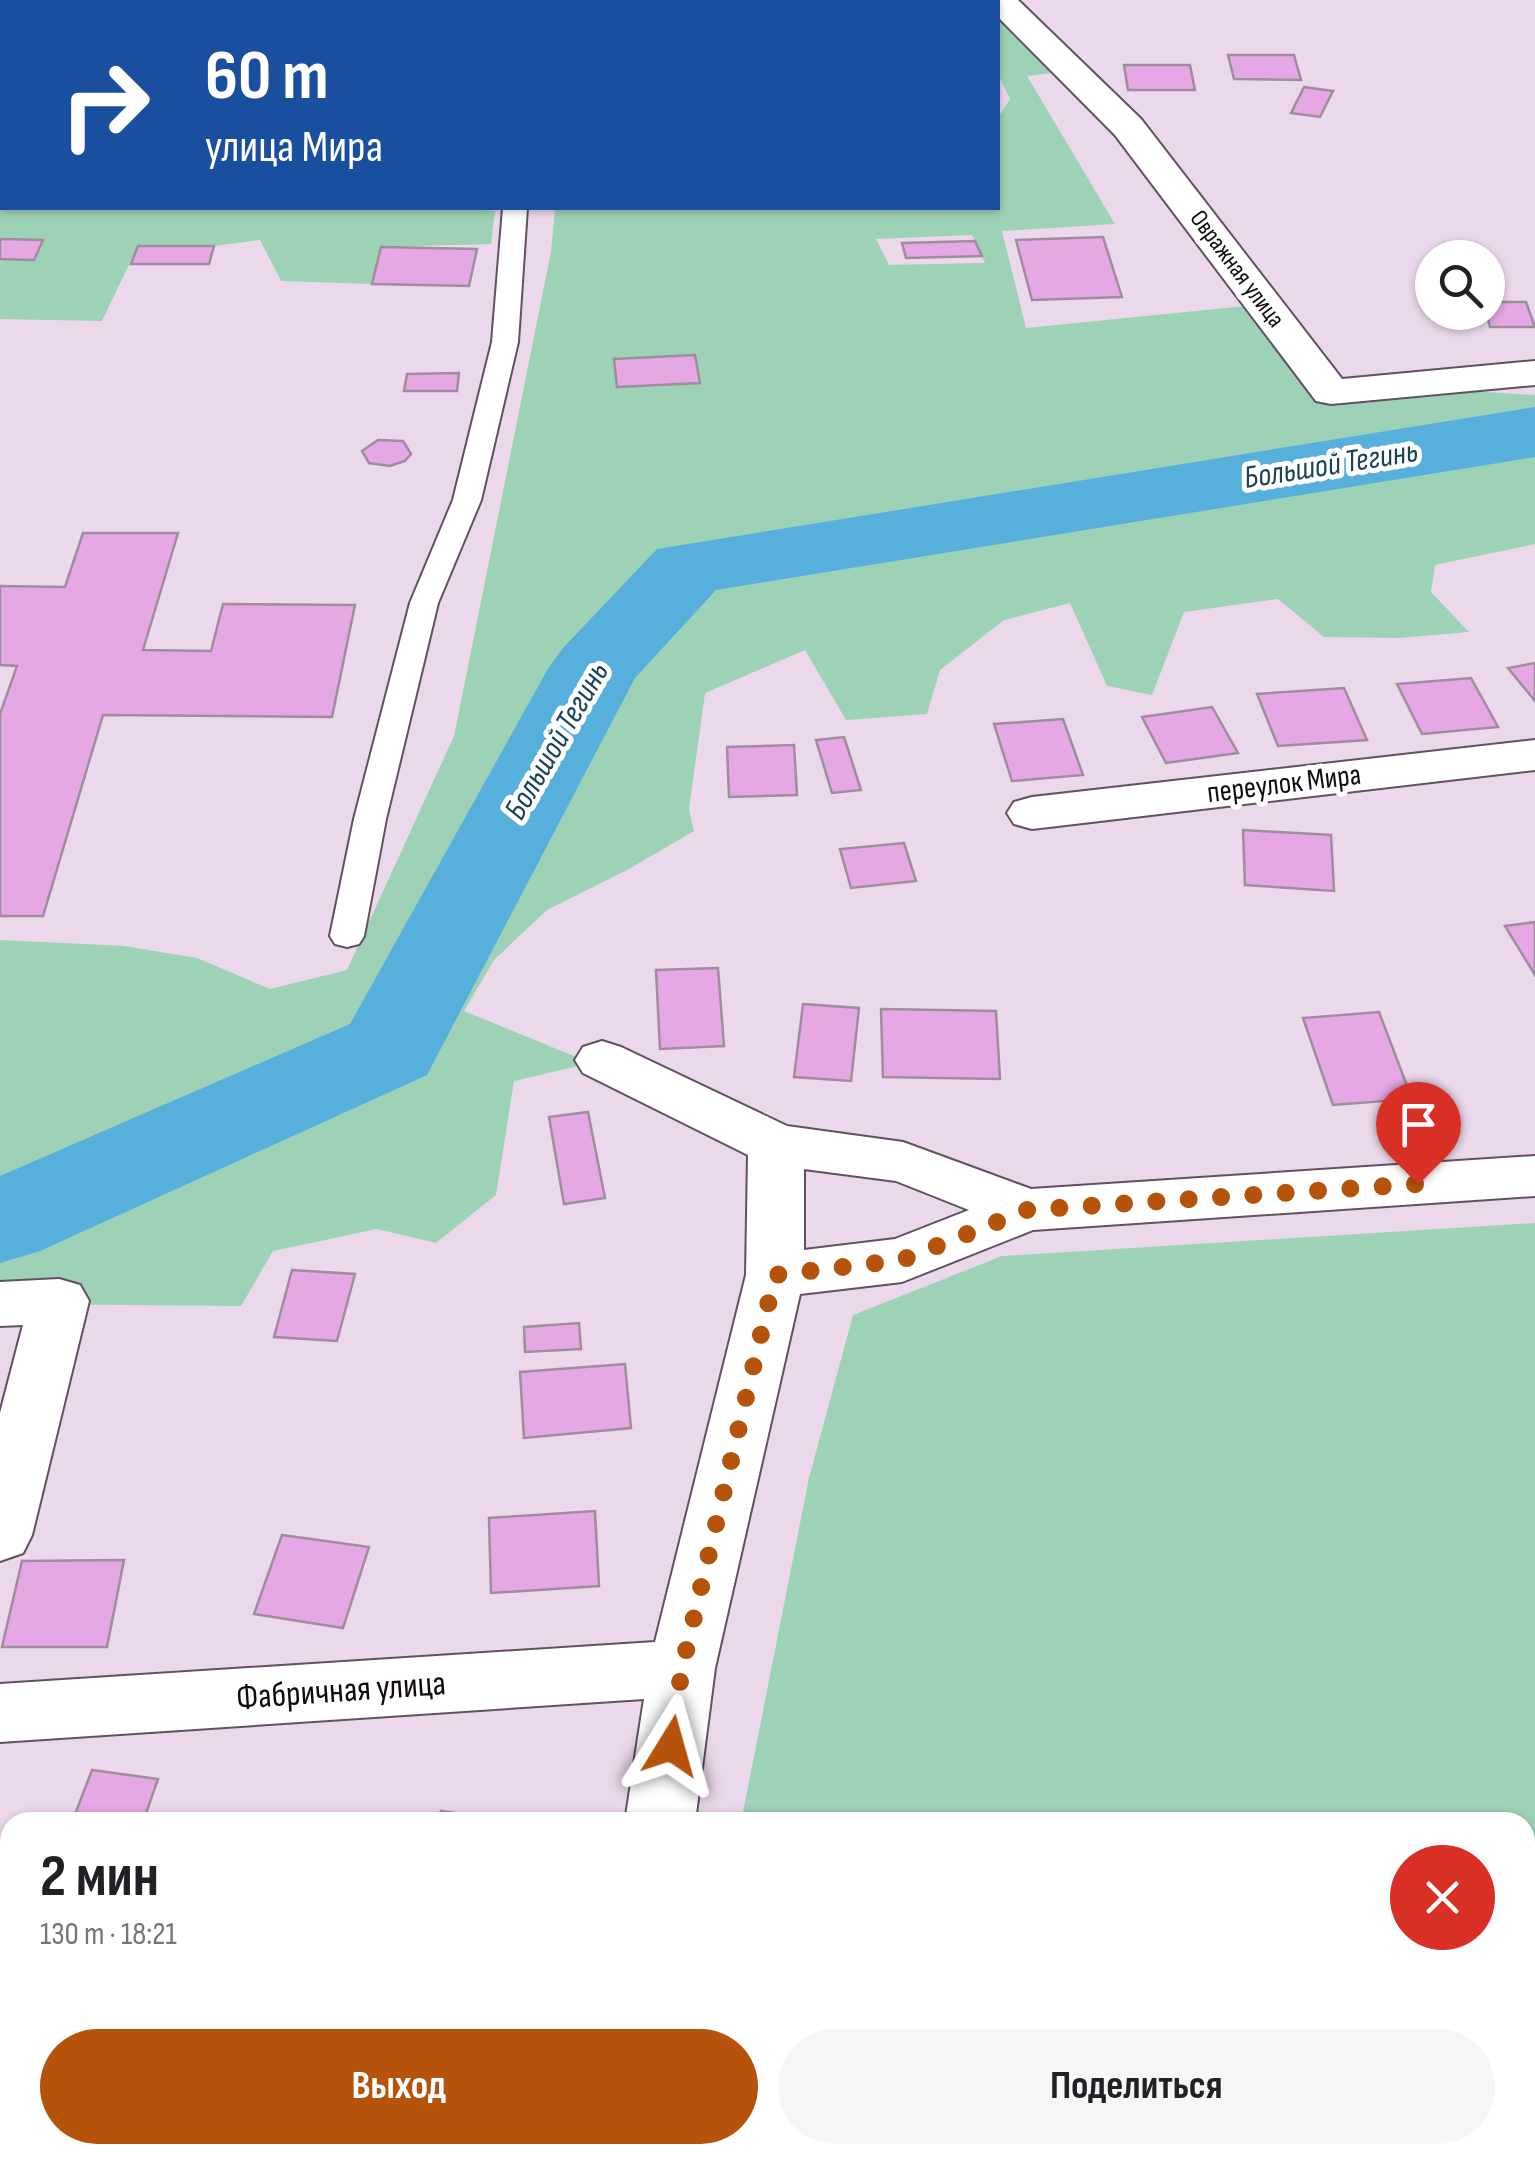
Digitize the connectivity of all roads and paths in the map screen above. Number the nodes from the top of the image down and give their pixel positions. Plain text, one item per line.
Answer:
1 (1000, 0) edge
2 (515, 210) edge
3 (1535, 372) edge
4 (1535, 755) edge
5 (1032, 813) dead end
6 (348, 936) dead end
7 (602, 1060) dead end
8 (776, 1145) junction
9 (1535, 1176) edge
10 (1027, 1210) junction
11 (775, 1275) junction
12 (0, 1304) edge
13 (0, 1535) edge
14 (682, 1668) junction
15 (0, 1713) edge
16 (661, 1812) edge

1 - 3 street, Овражная улица
2 - 6 lane
4 - 5 street, переулок Мира
7 - 8 street
8 - 10 street
8 - 11 street
9 - 10 street
10 - 11 street
11 - 14 street
12 - 13 street
14 - 15 street, Фабричная улица
14 - 16 street

